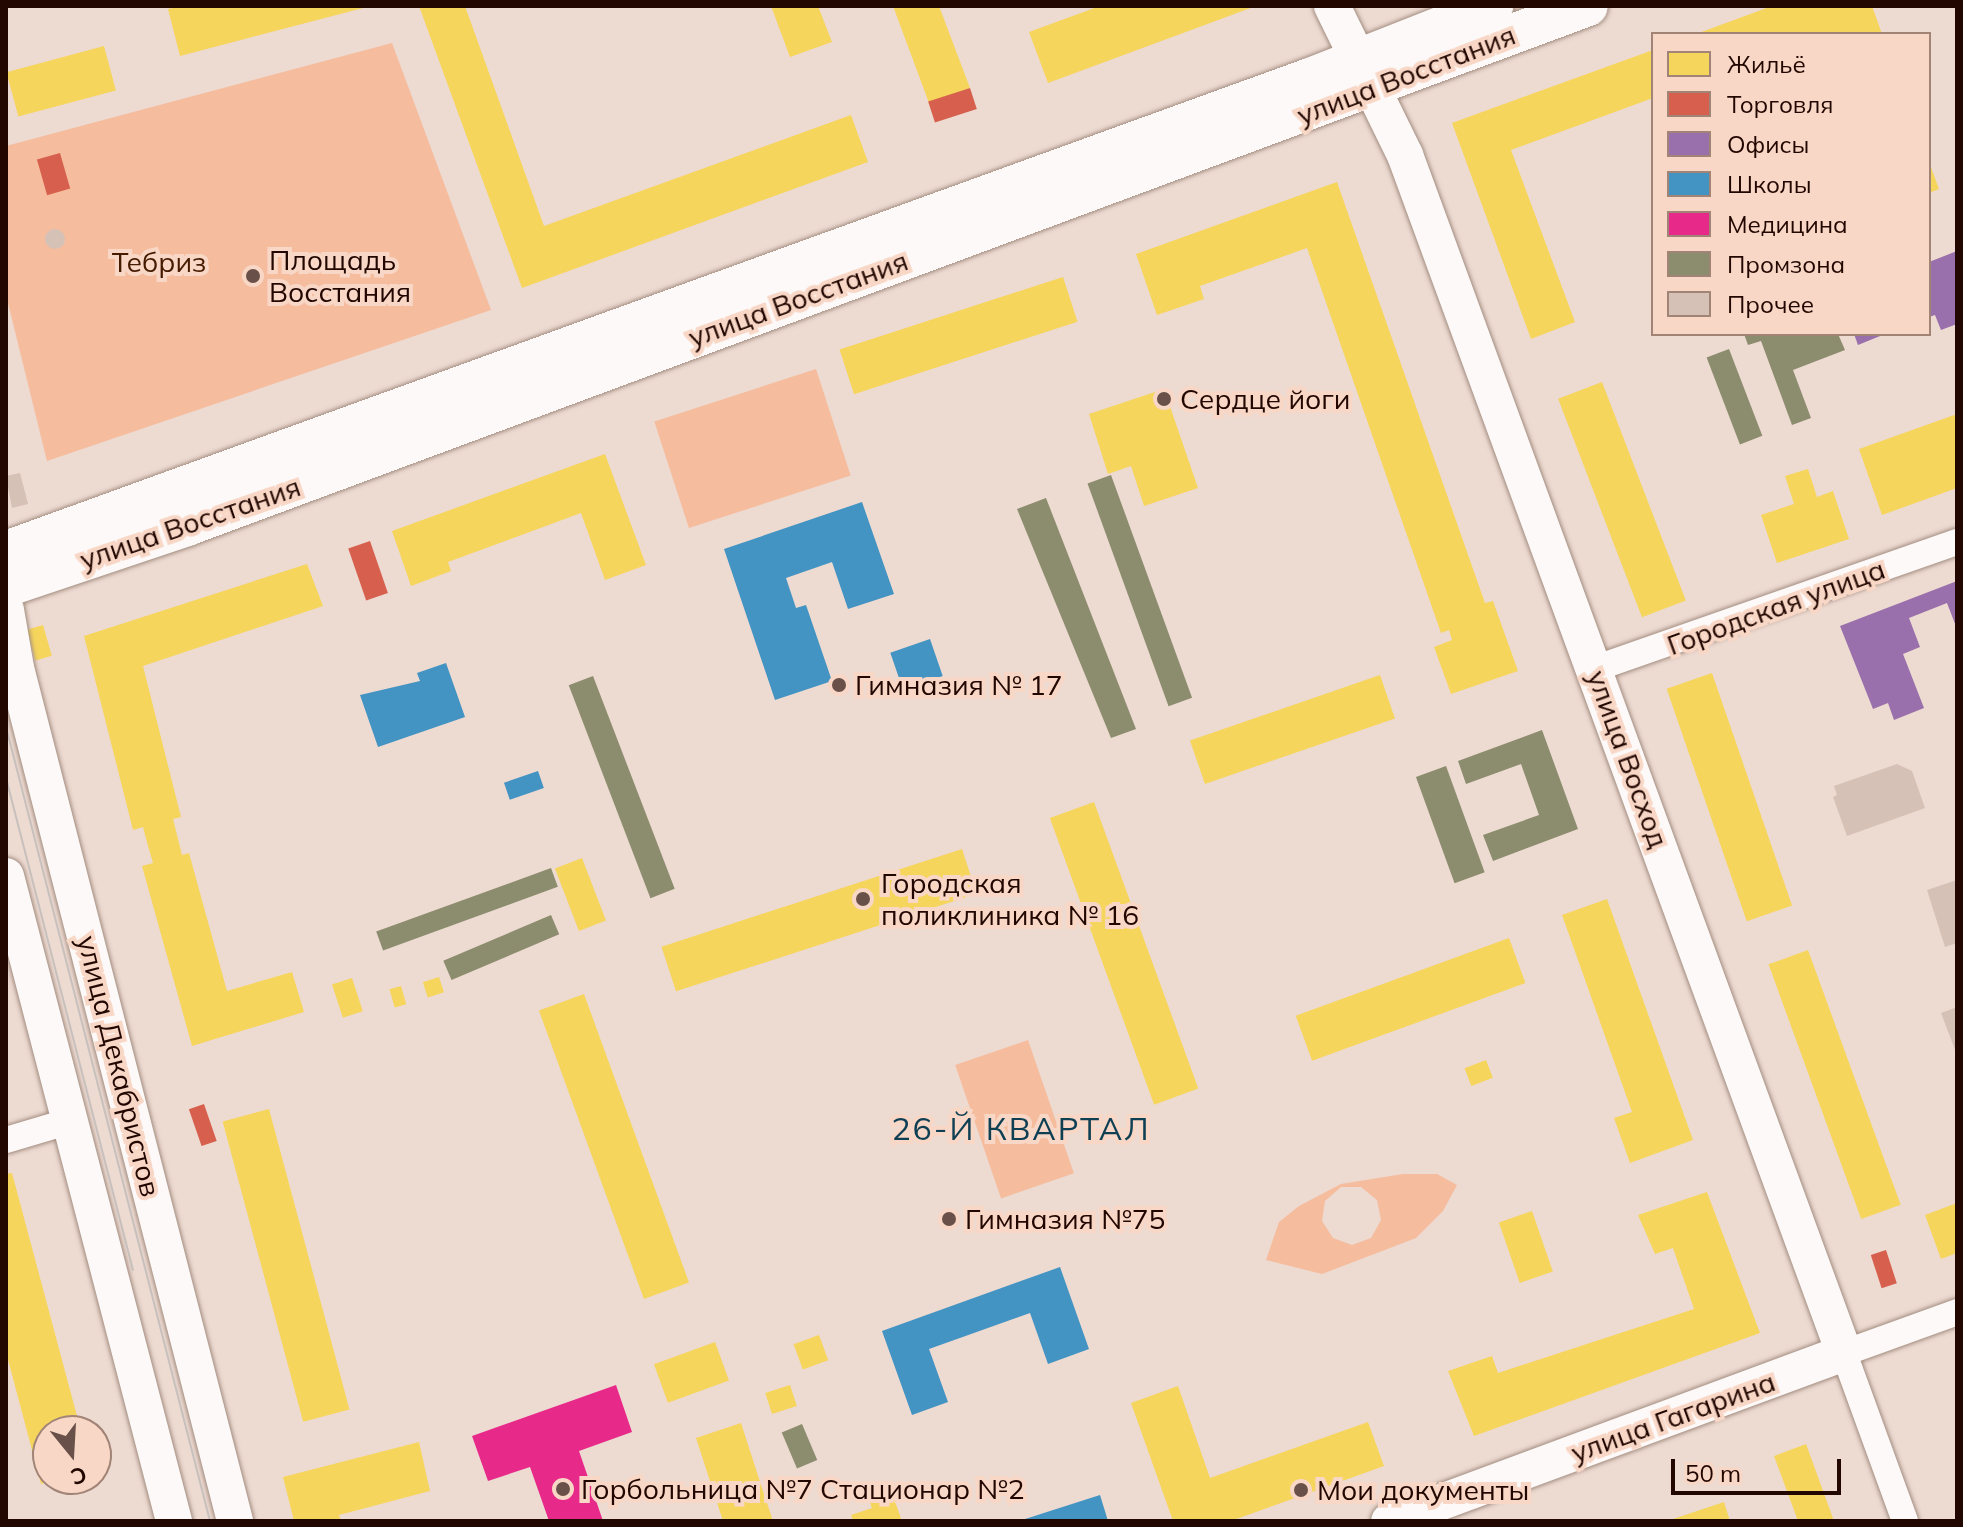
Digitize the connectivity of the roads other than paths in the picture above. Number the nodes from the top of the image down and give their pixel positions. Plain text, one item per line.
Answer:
1 (1332, 6) edge
2 (1493, 6) edge
3 (1588, 6) edge
4 (1363, 74) junction
5 (1957, 542) edge
6 (6, 551) edge
7 (6, 587) edge
8 (6, 610) edge
9 (1594, 669) junction
10 (6, 876) edge
11 (70, 1121) junction
12 (6, 1140) edge
13 (1957, 1312) edge
14 (1844, 1353) junction
15 (1409, 1518) edge
16 (174, 1521) edge
17 (235, 1521) edge
18 (1905, 1521) edge

1 - 4 street, улица Восход
2 - 4 main road, улица Восстания
3 - 4 main road, улица Восстания
4 - 6 main road, улица Восстания
4 - 7 main road, улица Восстания
4 - 9 street, улица Восход
5 - 9 street, Городская улица
8 - 17 street, улица Декабристов
9 - 14 street, улица Восход
10 - 11 street
11 - 12 street
11 - 16 street
13 - 14 street, улица Гагарина
14 - 15 street, улица Гагарина
14 - 18 street, улица Восход

